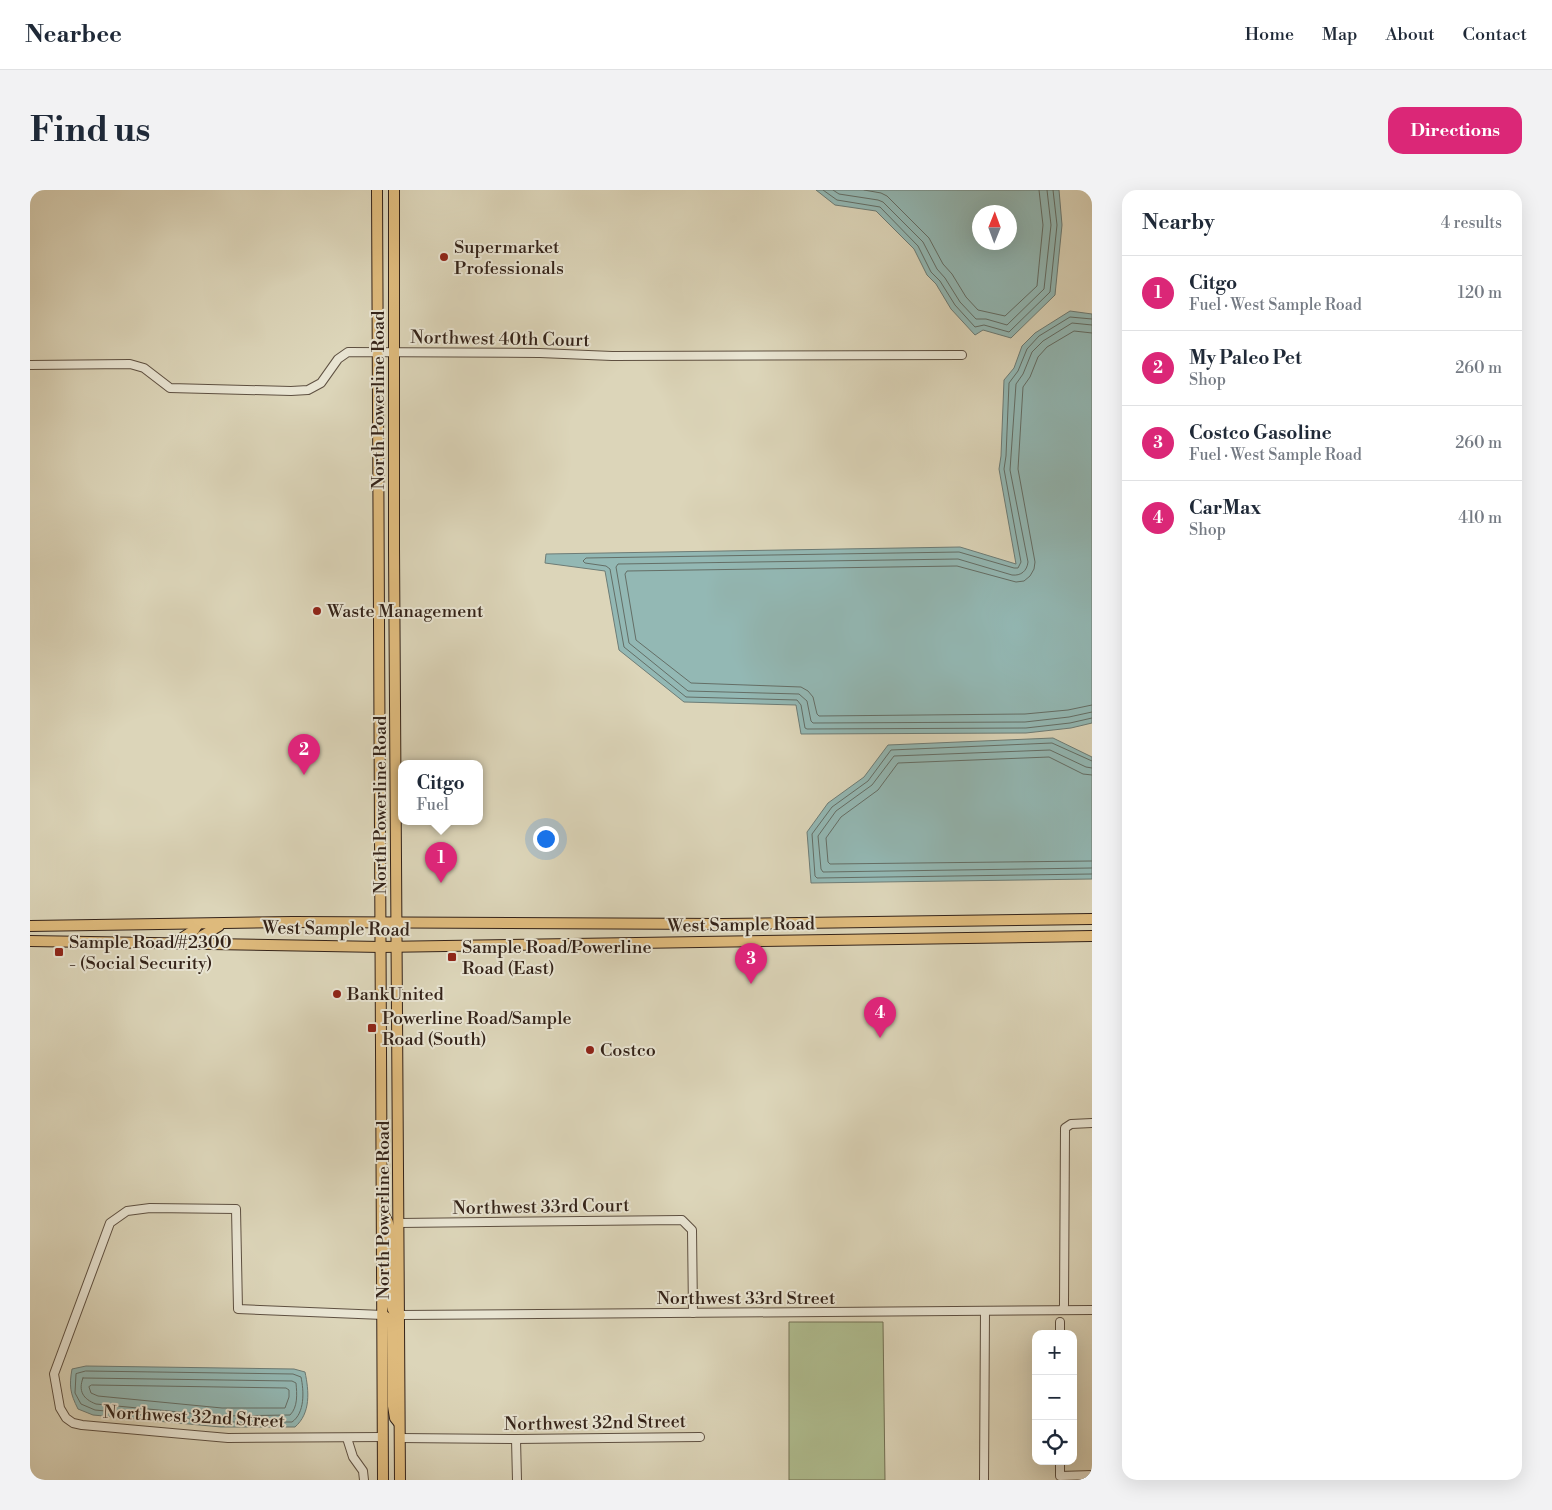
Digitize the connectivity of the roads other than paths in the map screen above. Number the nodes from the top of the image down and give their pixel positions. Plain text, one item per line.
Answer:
1 (377, 190) edge
2 (394, 190) edge
3 (378, 352) junction
4 (394, 352) junction
5 (962, 355) dead end
6 (30, 365) edge
7 (394, 538) junction
8 (379, 559) junction
9 (395, 579) junction
10 (379, 730) junction
11 (396, 750) junction
12 (1092, 919) edge
13 (381, 923) junction
14 (397, 923) junction
15 (198, 924) junction
16 (222, 924) junction
17 (30, 926) edge
18 (1092, 936) edge
19 (30, 941) edge
20 (174, 943) junction
21 (196, 944) junction
22 (381, 947) junction
23 (398, 947) junction
24 (382, 1114) junction
25 (1092, 1123) edge
26 (398, 1136) junction
27 (382, 1213) junction
28 (399, 1223) junction
29 (1063, 1310) junction
30 (1092, 1310) edge
31 (985, 1311) junction
32 (693, 1313) junction
33 (384, 1315) junction
34 (400, 1315) junction
35 (1060, 1322) dead end
36 (1060, 1330) edge
37 (400, 1425) junction
38 (383, 1437) junction
39 (700, 1437) dead end
40 (347, 1438) junction
41 (400, 1438) junction
42 (516, 1439) junction
43 (1060, 1465) edge
44 (1092, 1475) edge
45 (364, 1480) edge
46 (383, 1480) edge
47 (400, 1480) edge
48 (517, 1480) edge
49 (984, 1480) edge

1 - 3 main road, North Powerline Road
2 - 4 main road, North Powerline Road
3 - 4 street, Northwest 40th Court
3 - 6 street, Northwest 40th Court
3 - 8 main road, North Powerline Road
4 - 5 street, Northwest 40th Court
4 - 7 main road, North Powerline Road
7 - 8 main road
7 - 9 main road, North Powerline Road
8 - 9 main road
8 - 10 main road, North Powerline Road
9 - 11 main road, North Powerline Road
10 - 11 main road
10 - 13 main road, North Powerline Road
11 - 14 main road, North Powerline Road
12 - 14 main road, West Sample Road
13 - 14 main road, West Sample Road
13 - 16 main road, West Sample Road
13 - 22 main road, North Powerline Road
14 - 23 main road, North Powerline Road
15 - 16 main road, West Sample Road
15 - 17 main road, West Sample Road
15 - 20 main road
16 - 21 main road
18 - 23 main road, West Sample Road
19 - 20 main road, West Sample Road
20 - 21 main road, West Sample Road
21 - 22 main road, West Sample Road
22 - 23 main road, West Sample Road
22 - 24 main road, North Powerline Road
23 - 26 main road, North Powerline Road
24 - 26 main road
24 - 27 main road, North Powerline Road
25 - 29 street
26 - 28 main road, North Powerline Road
27 - 33 main road, North Powerline Road
27 - 34 main road
28 - 32 street, Northwest 33rd Court
28 - 34 main road, North Powerline Road
29 - 30 street, Northwest 33rd Street
29 - 31 street, Northwest 33rd Street
31 - 32 street, Northwest 33rd Street
31 - 49 street
32 - 34 street, Northwest 33rd Street
33 - 37 main road
33 - 38 main road, North Powerline Road
33 - 40 street, Northwest 32nd Street
34 - 37 main road, North Powerline Road
35 - 36 street
37 - 41 main road, North Powerline Road
38 - 40 street, Northwest 32nd Street
38 - 46 main road, North Powerline Road
39 - 42 street, Northwest 32nd Street
40 - 45 street
41 - 42 street, Northwest 32nd Street
41 - 47 main road, North Powerline Road
42 - 48 street
43 - 44 street

